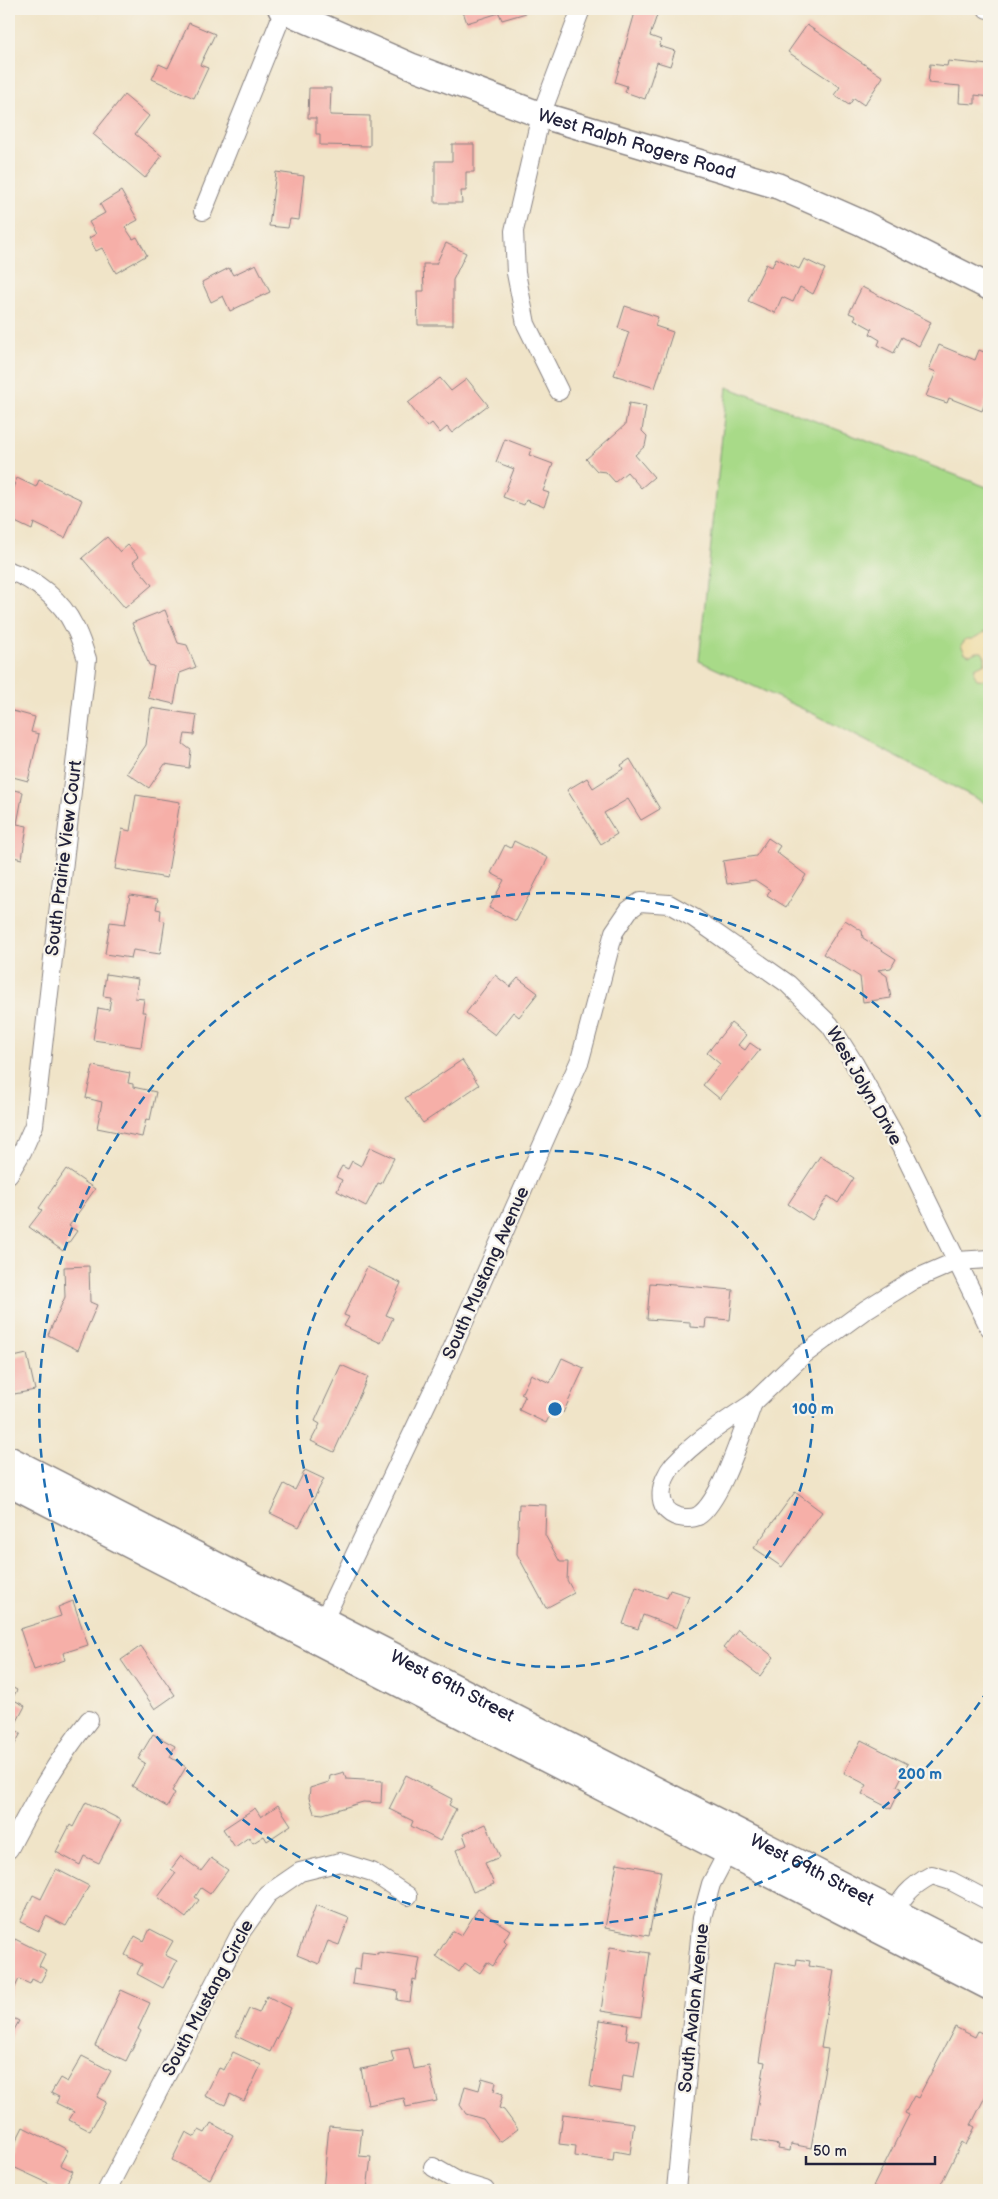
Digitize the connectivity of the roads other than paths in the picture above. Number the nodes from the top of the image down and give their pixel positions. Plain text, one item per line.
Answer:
1 (282, 9) edge
2 (581, 9) edge
3 (541, 115) junction
4 (203, 211) dead end
5 (989, 288) edge
6 (559, 390) dead end
7 (9, 572) edge
8 (640, 902) joint
9 (9, 1174) edge
10 (989, 1259) edge
11 (957, 1261) junction
12 (989, 1327) edge
13 (753, 1403) junction
14 (9, 1460) edge
15 (9, 1483) edge
16 (319, 1630) junction
17 (89, 1720) dead end
18 (733, 1842) junction
19 (9, 1849) edge
20 (408, 1896) dead end
21 (989, 1901) edge
22 (889, 1923) junction
23 (989, 1960) edge
24 (989, 1987) edge
25 (433, 2167) dead end
26 (107, 2190) edge
27 (485, 2190) edge
28 (676, 2190) edge

1 - 3 main road, West Ralph Rogers Road
1 - 4 street
2 - 3 street
3 - 5 main road, West Ralph Rogers Road
3 - 6 street
7 - 9 street, South Prairie View Court
8 - 11 street, West Jolyn Drive
8 - 16 street, South Mustang Avenue
10 - 11 street
11 - 12 street, West Jolyn Drive
11 - 13 street
13 - 13 street
14 - 16 main road, West 69th Street
15 - 16 main road, West 69th Street
16 - 18 main road, West 69th Street
17 - 19 street
18 - 22 main road, West 69th Street
18 - 28 street, South Avalon Avenue
20 - 26 street, South Mustang Circle
21 - 22 street, West 69th Street
22 - 23 main road, West 69th Street
22 - 24 main road, West 69th Street
25 - 27 street

